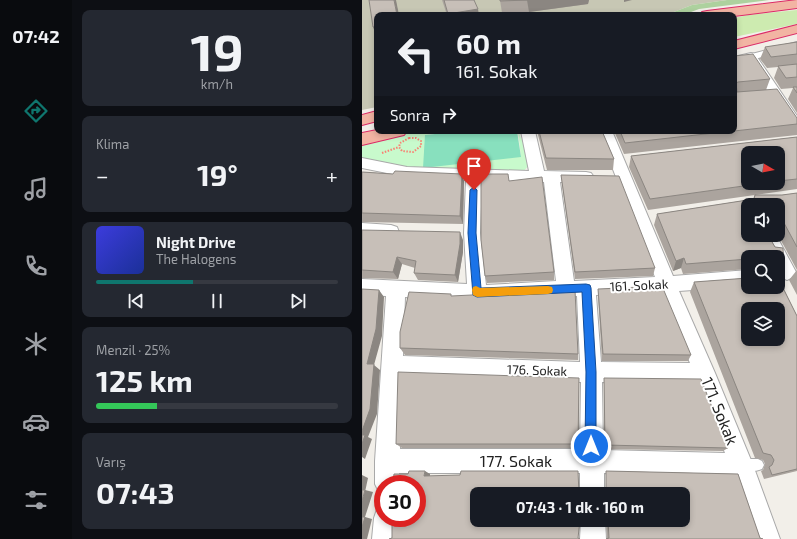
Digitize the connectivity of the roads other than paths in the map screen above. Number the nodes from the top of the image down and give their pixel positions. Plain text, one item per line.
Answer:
1 (797, 4) edge
2 (773, 7) junction
3 (732, 12) edge
4 (737, 14) edge
5 (794, 30) edge
6 (737, 39) edge
7 (737, 44) edge
8 (797, 45) edge
9 (751, 57) junction
10 (737, 60) edge
11 (776, 72) dead end
12 (762, 74) junction
13 (790, 93) dead end
14 (776, 94) junction
15 (762, 96) edge
16 (374, 117) edge
17 (362, 120) edge
18 (797, 126) edge
19 (384, 134) edge
20 (529, 134) edge
21 (607, 134) edge
22 (362, 139) edge
23 (362, 163) edge
24 (474, 176) junction
25 (545, 176) junction
26 (612, 177) junction
27 (362, 230) edge
28 (409, 233) edge
29 (741, 279) edge
30 (669, 284) junction
31 (362, 287) edge
32 (396, 289) junction
33 (576, 289) junction
34 (477, 292) junction
35 (393, 366) junction
36 (591, 372) junction
37 (705, 374) junction
38 (387, 461) junction
39 (590, 461) junction
40 (749, 465) junction
41 (387, 475) edge
42 (592, 487) edge
43 (386, 527) edge
44 (593, 527) edge
45 (385, 539) edge
46 (594, 539) edge
47 (767, 539) edge

1 - 2 highway
2 - 3 highway
2 - 4 highway
5 - 6 highway
5 - 7 highway
8 - 9 street
9 - 10 street
9 - 12 street
11 - 12 street
12 - 14 street
13 - 14 street
14 - 15 street
14 - 18 street
16 - 17 highway
19 - 22 highway
20 - 25 street
21 - 26 street, 171. Sokak
23 - 24 street
24 - 25 street
24 - 34 street
25 - 26 street
25 - 33 street
26 - 30 street, 171. Sokak
27 - 28 street
29 - 30 street, 161. Sokak
30 - 33 street, 161. Sokak
30 - 37 street, 171. Sokak
31 - 32 street, 161. Sokak
32 - 34 street, 161. Sokak
32 - 35 street
33 - 34 street, 161. Sokak
33 - 36 street
35 - 36 street, 176. Sokak
35 - 38 street
36 - 37 street, 176. Sokak
36 - 39 street
37 - 40 street, 171. Sokak
38 - 39 street, 177. Sokak
38 - 41 street
39 - 40 street, 177. Sokak
39 - 42 street
40 - 47 street, 171. Sokak
43 - 45 street
44 - 46 street

